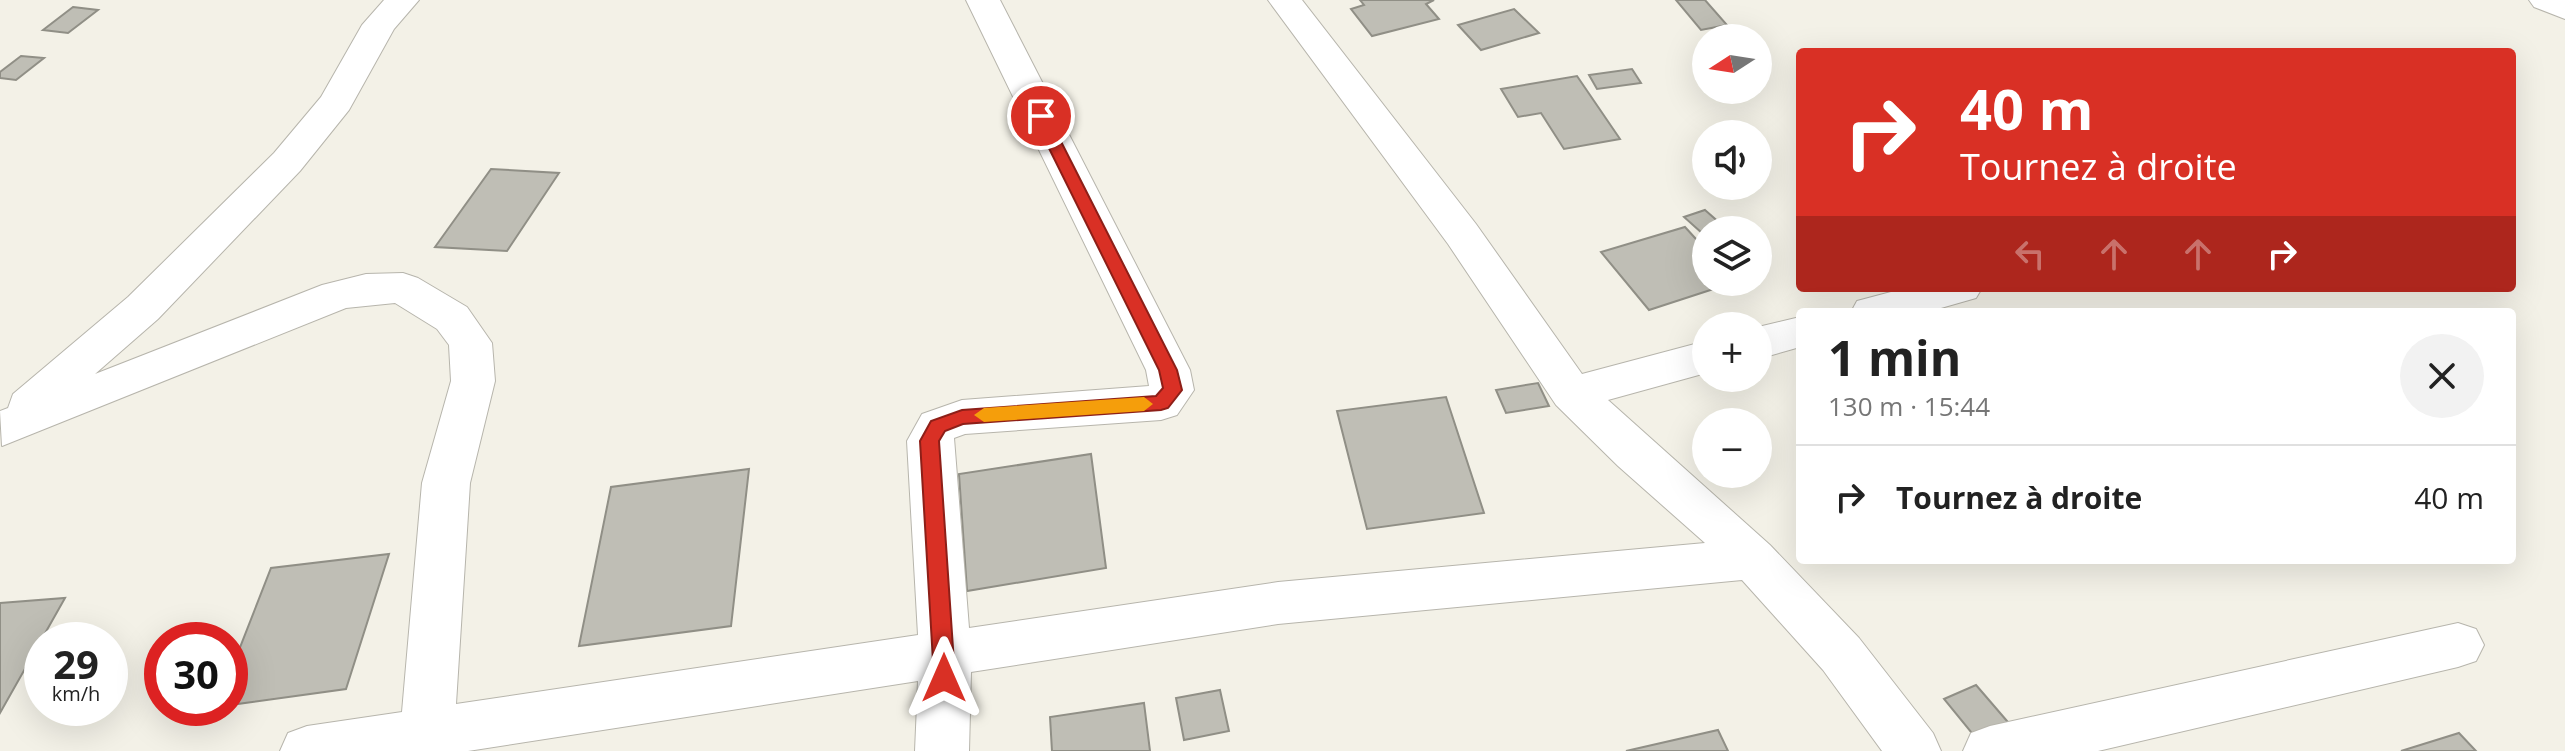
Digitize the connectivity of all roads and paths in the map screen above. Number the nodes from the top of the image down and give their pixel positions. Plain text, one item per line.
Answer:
1 (402, 0) edge
2 (983, 0) edge
3 (1285, 0) edge
4 (2546, 0) edge
5 (2565, 9) edge
6 (1946, 292) edge
7 (1887, 308) edge
8 (1796, 333) edge
9 (1772, 339) edge
10 (1692, 361) edge
11 (1572, 393) junction
12 (1, 430) edge
13 (1753, 559) junction
14 (2458, 645) dead end
15 (945, 654) junction
16 (427, 733) junction
17 (307, 751) edge
18 (942, 751) edge
19 (1914, 751) edge
20 (1990, 751) edge

1 - 12 street
2 - 15 street
3 - 11 street
4 - 5 street
6 - 7 street
8 - 9 street
10 - 11 street
11 - 13 street
12 - 16 street
13 - 15 street
13 - 19 street
14 - 20 street
15 - 16 street
15 - 18 street
16 - 17 street

